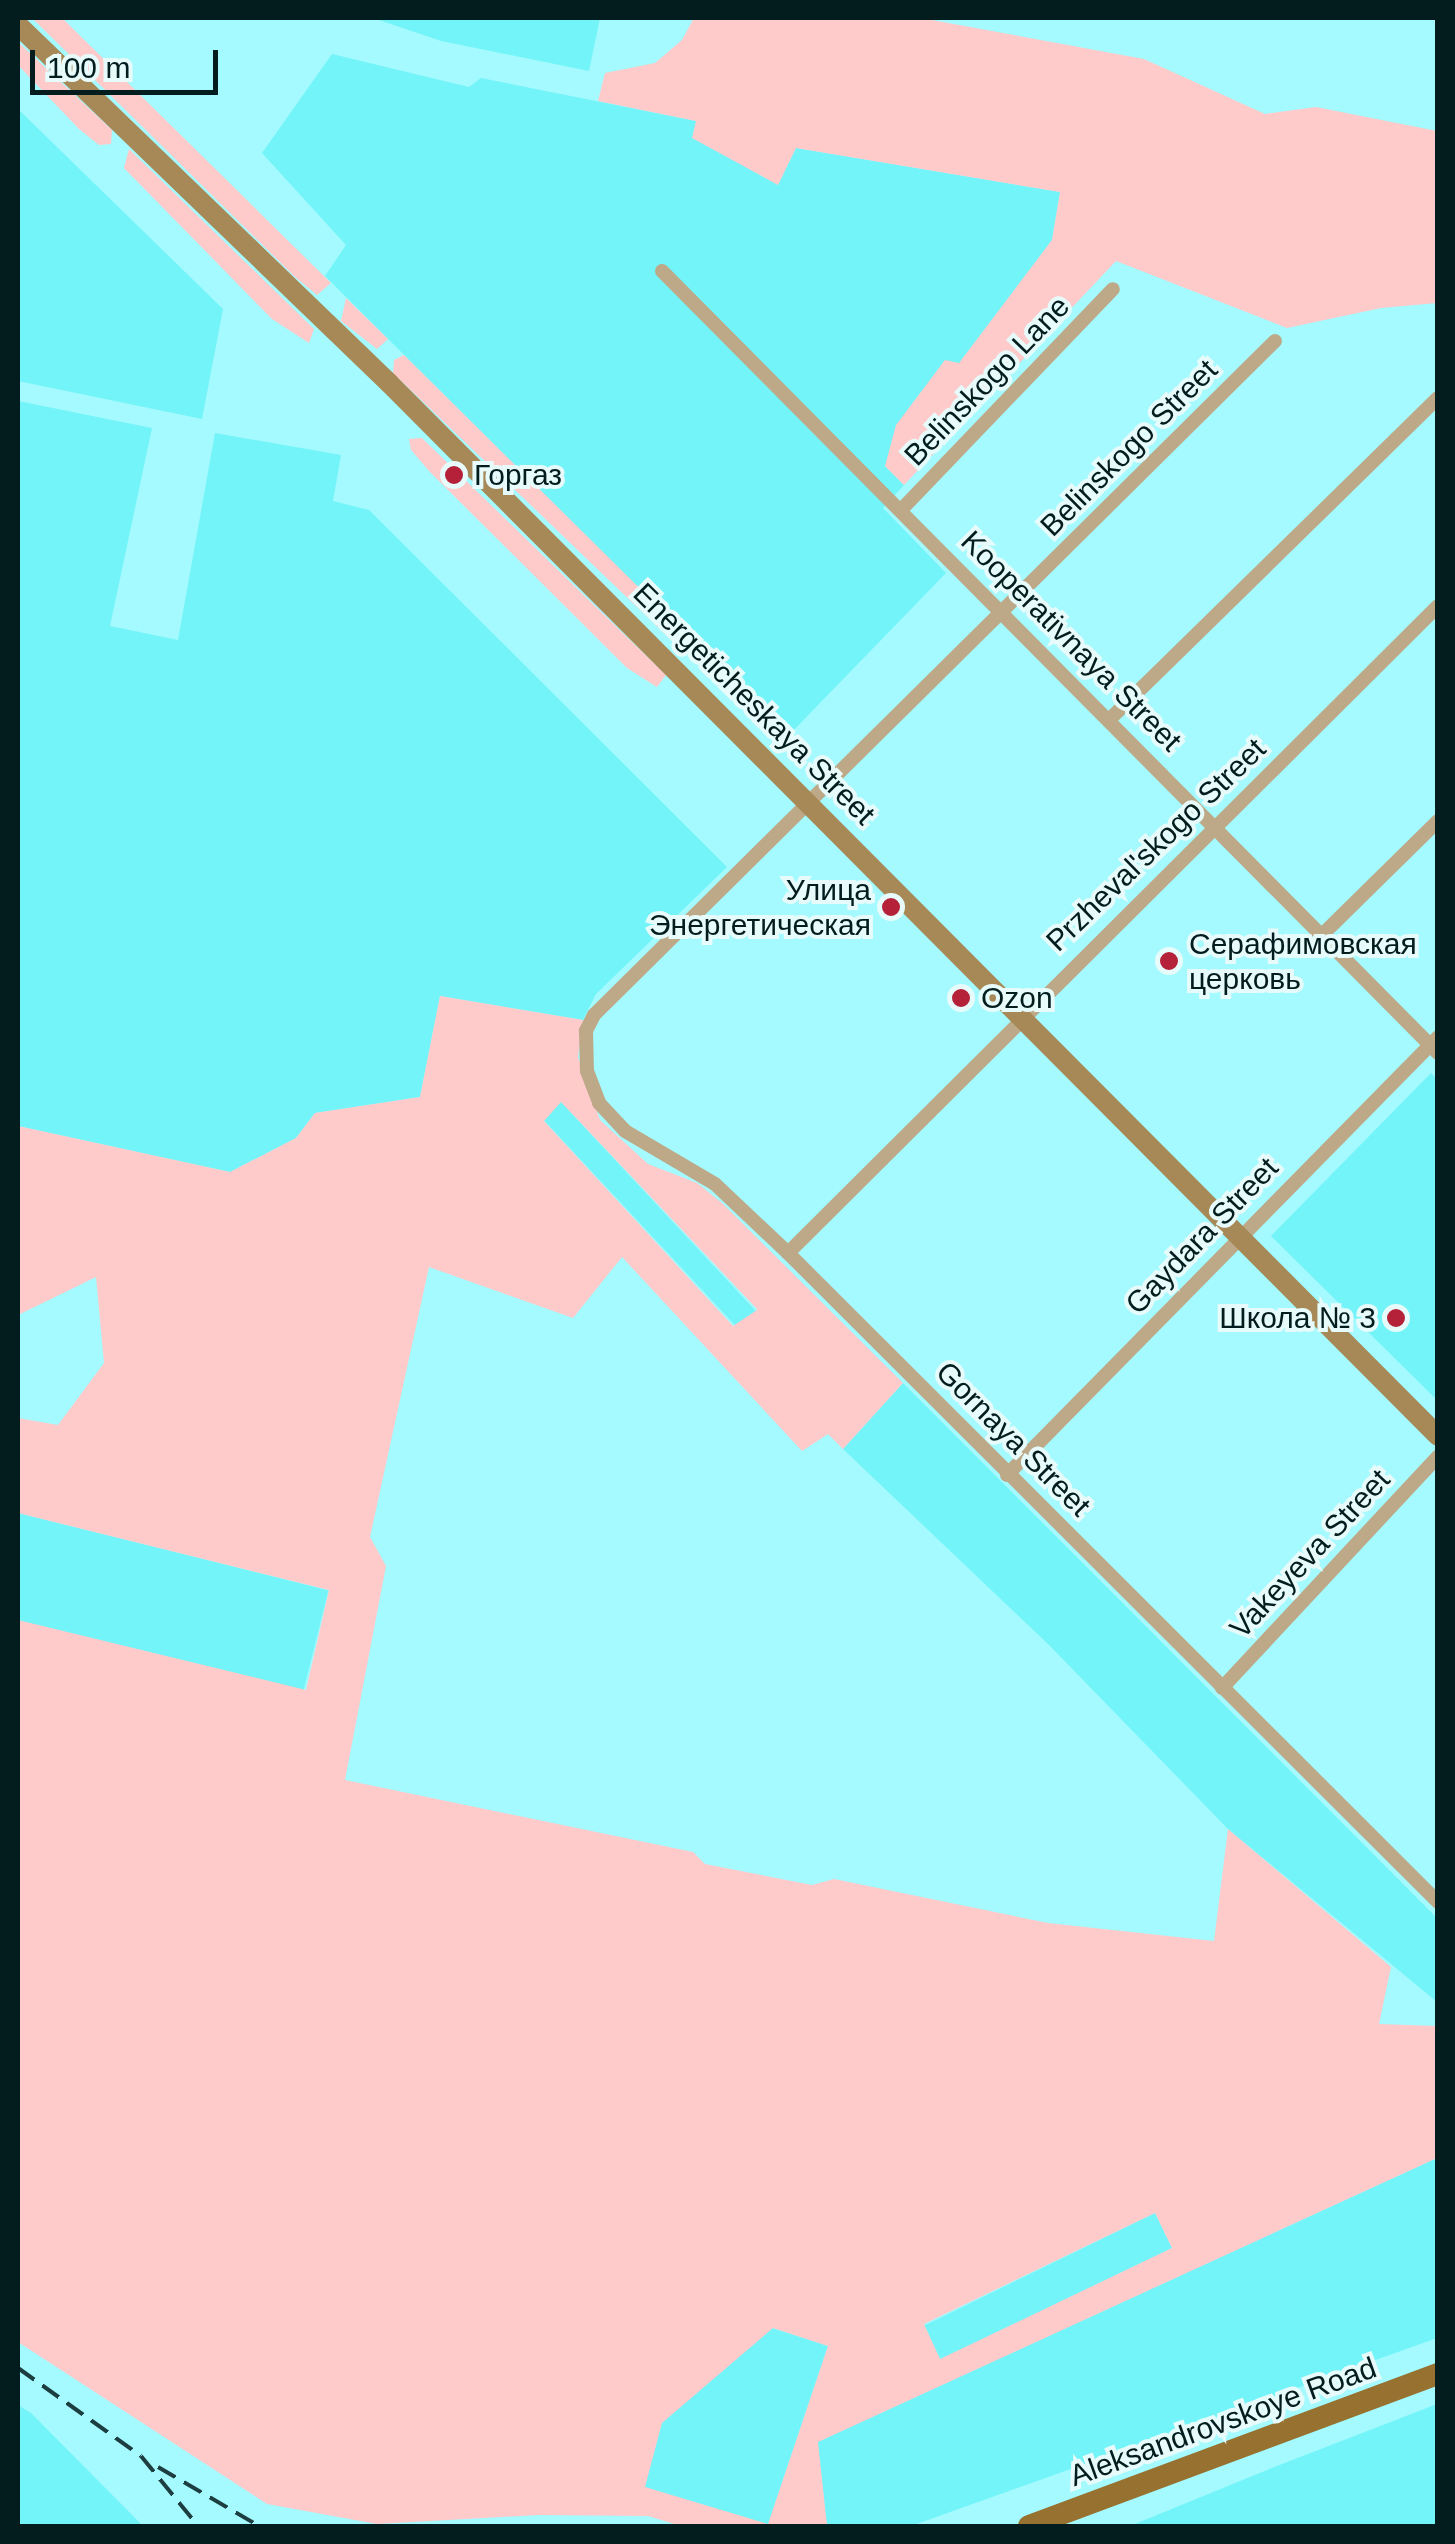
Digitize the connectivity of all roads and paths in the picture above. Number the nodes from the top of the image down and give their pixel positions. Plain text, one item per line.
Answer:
1 (18, 25) edge
2 (662, 271) dead end
3 (1113, 289) dead end
4 (1275, 341) dead end
5 (1438, 398) edge
6 (901, 510) junction
7 (1438, 606) edge
8 (1002, 612) junction
9 (1110, 719) junction
10 (809, 801) junction
11 (1438, 821) edge
12 (1216, 825) junction
13 (1324, 933) junction
14 (1022, 1014) junction
15 (594, 1015) joint
16 (1435, 1045) edge
17 (1240, 1234) junction
18 (788, 1253) junction
19 (1438, 1436) edge
20 (1438, 1456) edge
21 (1008, 1475) junction
22 (1222, 1688) junction
23 (1438, 1902) edge
24 (1438, 2374) edge
25 (1029, 2526) edge

1 - 10 street, Energeticheskaya Street
2 - 6 street, Kooperativnaya Street
3 - 6 street, Belinskogo Lane
4 - 8 street, Belinskogo Street
5 - 9 street
6 - 8 street, Kooperativnaya Street
7 - 12 street, Przheval'skogo Street
8 - 9 street, Kooperativnaya Street
8 - 10 street, Belinskogo Street
9 - 12 street, Kooperativnaya Street
10 - 14 street, Energeticheskaya Street
10 - 15 street, Belinskogo Street
11 - 13 street
12 - 13 street, Kooperativnaya Street
12 - 14 street, Przheval'skogo Street
13 - 16 street, Kooperativnaya Street
14 - 17 street, Energeticheskaya Street
14 - 18 street, Przheval'skogo Street
15 - 18 street, Gornaya Street
16 - 17 street, Gaydara Street
17 - 19 street, Energeticheskaya Street
17 - 21 street, Gaydara Street
18 - 21 street, Gornaya Street
20 - 22 street, Vakeyeva Street
21 - 22 street, Gornaya Street
22 - 23 street, Gornaya Street
24 - 25 main road, Aleksandrovskoye Road

